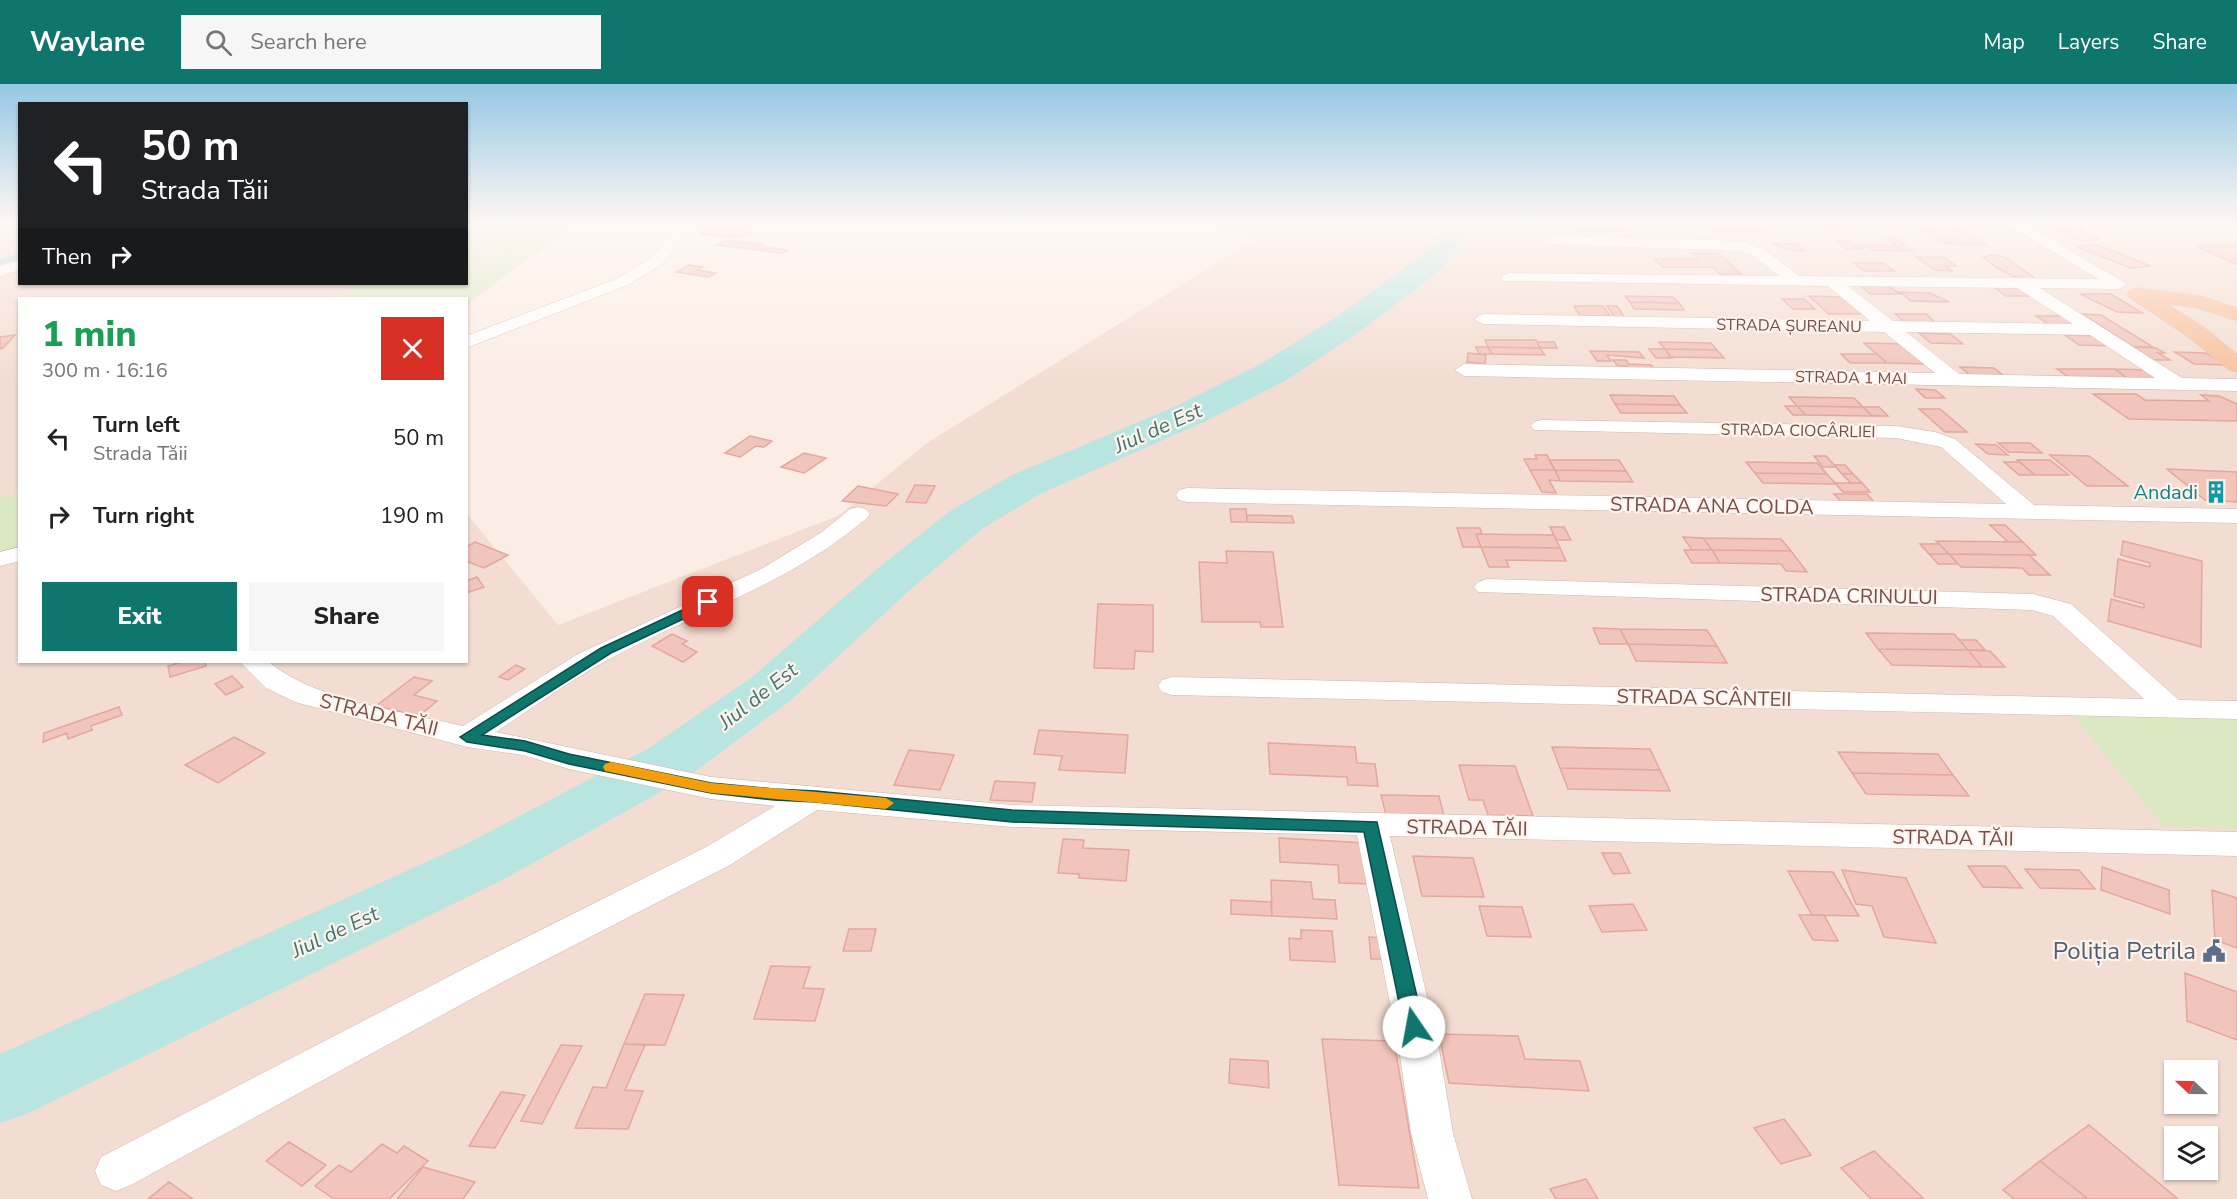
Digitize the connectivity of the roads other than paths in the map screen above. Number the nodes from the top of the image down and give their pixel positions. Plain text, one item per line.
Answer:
1 (633, 275) edge
2 (1788, 275) edge
3 (2103, 275) edge
4 (1509, 278) dead end
5 (1797, 282) junction
6 (1833, 282) junction
7 (2021, 283) junction
8 (2128, 289) junction
9 (2237, 315) edge
10 (1484, 319) dead end
11 (1891, 328) junction
12 (2094, 330) junction
13 (468, 342) edge
14 (2237, 365) edge
15 (1464, 370) dead end
16 (1955, 380) junction
17 (2179, 384) junction
18 (2237, 385) edge
19 (1541, 426) dead end
20 (1187, 495) dead end
21 (2028, 512) junction
22 (858, 514) dead end
23 (2237, 516) edge
24 (18, 554) edge
25 (0, 559) edge
26 (1487, 587) dead end
27 (254, 663) edge
28 (1172, 686) dead end
29 (2172, 709) junction
30 (2237, 710) edge
31 (467, 737) junction
32 (816, 796) junction
33 (1371, 826) junction
34 (2237, 844) edge
35 (116, 1171) dead end
36 (1450, 1199) edge

1 - 13 street
2 - 5 street
3 - 8 street
4 - 5 street
5 - 6 street
6 - 7 street
6 - 11 street
7 - 8 street
7 - 12 street
8 - 9 main road
8 - 14 main road
10 - 11 street, STRADA ȘUREANU
11 - 12 street, STRADA ȘUREANU
11 - 16 street
12 - 17 street
15 - 16 street, STRADA 1 MAI
16 - 17 street, STRADA 1 MAI
17 - 18 street, STRADA 1 MAI
19 - 21 street, STRADA CIOCÂRLIEI
20 - 21 street, STRADA ANA COLDA
21 - 23 street, STRADA ANA COLDA
22 - 31 street
24 - 25 street
26 - 29 street, STRADA CRINULUI
27 - 31 street, STRADA TĂII
28 - 29 street, STRADA SCÂNTEII
29 - 30 street, STRADA SCÂNTEII
31 - 32 street, STRADA TĂII
32 - 33 street, STRADA TĂII
32 - 35 street
33 - 34 street, STRADA TĂII
33 - 36 street

